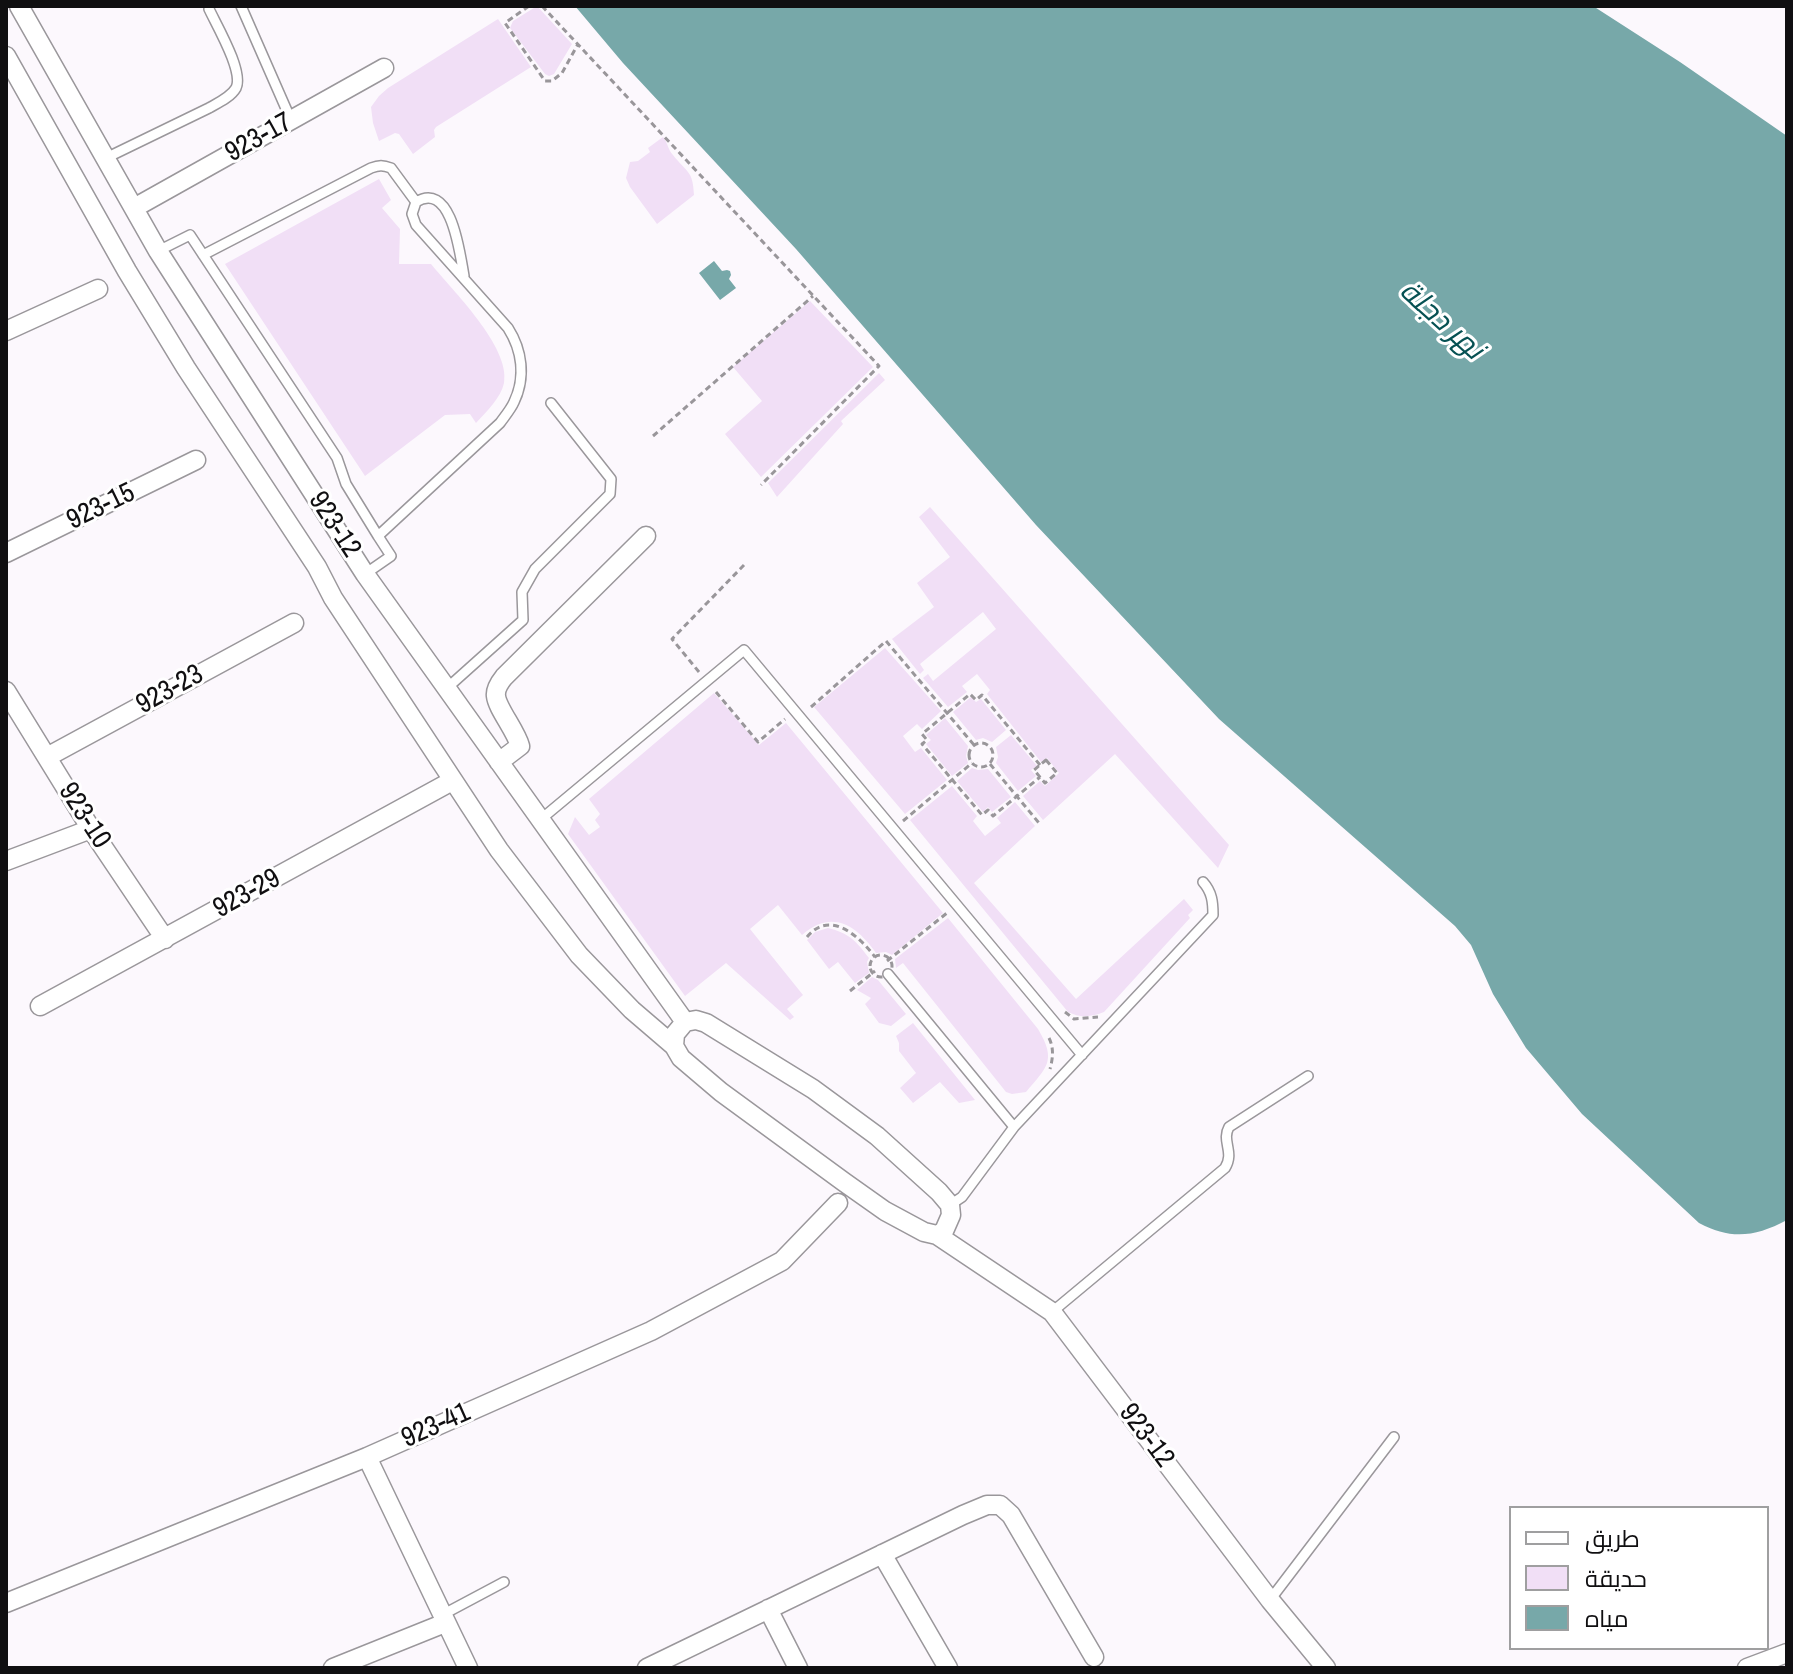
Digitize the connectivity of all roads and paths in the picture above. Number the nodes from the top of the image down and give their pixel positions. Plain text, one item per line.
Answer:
1 (19, 6) edge
2 (241, 6) edge
3 (529, 6) edge
4 (542, 6) edge
5 (209, 9) dead end
6 (578, 44) junction
7 (6, 56) edge
8 (384, 68) dead end
9 (291, 120) junction
10 (106, 158) junction
11 (416, 202) junction
12 (134, 208) junction
13 (158, 251) junction
14 (203, 255) junction
15 (464, 279) junction
16 (98, 289) dead end
17 (813, 296) junction
18 (6, 331) edge
19 (551, 403) dead end
20 (653, 436) dead end
21 (196, 460) dead end
22 (761, 485) dead end
23 (378, 536) junction
24 (646, 536) dead end
25 (6, 553) edge
26 (744, 565) dead end
27 (365, 574) junction
28 (294, 623) dead end
29 (699, 672) dead end
30 (446, 689) junction
31 (714, 689) dead end
32 (6, 691) edge
33 (809, 709) dead end
34 (947, 713) junction
35 (786, 718) dead end
36 (974, 745) junction
37 (47, 757) junction
38 (499, 762) junction
39 (972, 763) junction
40 (990, 764) junction
41 (1040, 765) junction
42 (1040, 777) junction
43 (952, 779) junction
44 (452, 781) junction
45 (1017, 796) junction
46 (540, 820) junction
47 (903, 821) dead end
48 (1039, 823) dead end
49 (91, 829) junction
50 (6, 861) edge
51 (1203, 882) dead end
52 (947, 913) dead end
53 (807, 937) dead end
54 (165, 939) junction
55 (875, 957) dead end
56 (888, 974) dead end
57 (850, 991) dead end
58 (40, 1006) dead end
59 (1061, 1008) dead end
60 (1108, 1012) dead end
61 (685, 1022) junction
62 (1047, 1033) dead end
63 (674, 1046) junction
64 (1082, 1055) junction
65 (1050, 1070) dead end
66 (1308, 1076) dead end
67 (1014, 1127) junction
68 (838, 1203) dead end
69 (950, 1205) junction
70 (937, 1235) junction
71 (1052, 1312) junction
72 (1394, 1437) dead end
73 (367, 1457) junction
74 (882, 1554) junction
75 (504, 1582) dead end
76 (1270, 1600) junction
77 (6, 1603) edge
78 (768, 1609) junction
79 (444, 1619) junction
80 (1787, 1653) edge
81 (1094, 1657) dead end
82 (333, 1668) edge
83 (468, 1668) edge
84 (647, 1668) edge
85 (798, 1668) edge
86 (948, 1668) edge
87 (1326, 1668) edge
88 (1747, 1668) edge

1 - 10 street, 923-12
2 - 9 lane
3 - 6 path
4 - 6 path
5 - 10 lane
6 - 17 path
7 - 44 street, 923-12
8 - 9 street, 923-17
9 - 12 street, 923-17
10 - 12 street, 923-12
11 - 14 lane
11 - 15 lane
11 - 15 lane
12 - 13 street, 923-12
13 - 14 lane
13 - 27 street, 923-12
14 - 23 lane
15 - 23 lane
16 - 18 street
17 - 20 path
17 - 22 path
19 - 30 lane
21 - 25 street, 923-15
23 - 27 lane
24 - 38 street
26 - 29 path
27 - 30 street, 923-12
28 - 37 street, 923-23
30 - 38 street, 923-12
31 - 35 path
32 - 37 street, 923-10
33 - 34 path
34 - 36 path
34 - 41 path
34 - 43 path
36 - 39 path
36 - 40 path
37 - 49 street, 923-10
38 - 46 street, 923-12
39 - 40 path
39 - 43 path
40 - 45 path
41 - 42 path
41 - 42 path
42 - 45 path
43 - 45 path
43 - 47 path
44 - 54 street, 923-29
44 - 63 street, 923-12
45 - 48 path
46 - 61 street, 923-12
46 - 64 lane
49 - 50 street
49 - 54 street, 923-10
51 - 64 lane
52 - 57 path
53 - 55 path
54 - 58 street, 923-29
56 - 67 lane
59 - 60 path
61 - 63 street
61 - 69 street
62 - 65 path
63 - 70 street, 923-12
64 - 67 lane
66 - 71 lane
67 - 69 lane
68 - 73 street, 923-41
69 - 70 street
70 - 71 street, 923-12
71 - 76 street, 923-12
72 - 76 lane
73 - 77 street, 923-41
73 - 79 street
74 - 78 street
74 - 81 street
74 - 86 street
75 - 79 lane
76 - 87 street, 923-12
78 - 84 street
78 - 85 street
79 - 82 street
79 - 83 street
80 - 88 street

